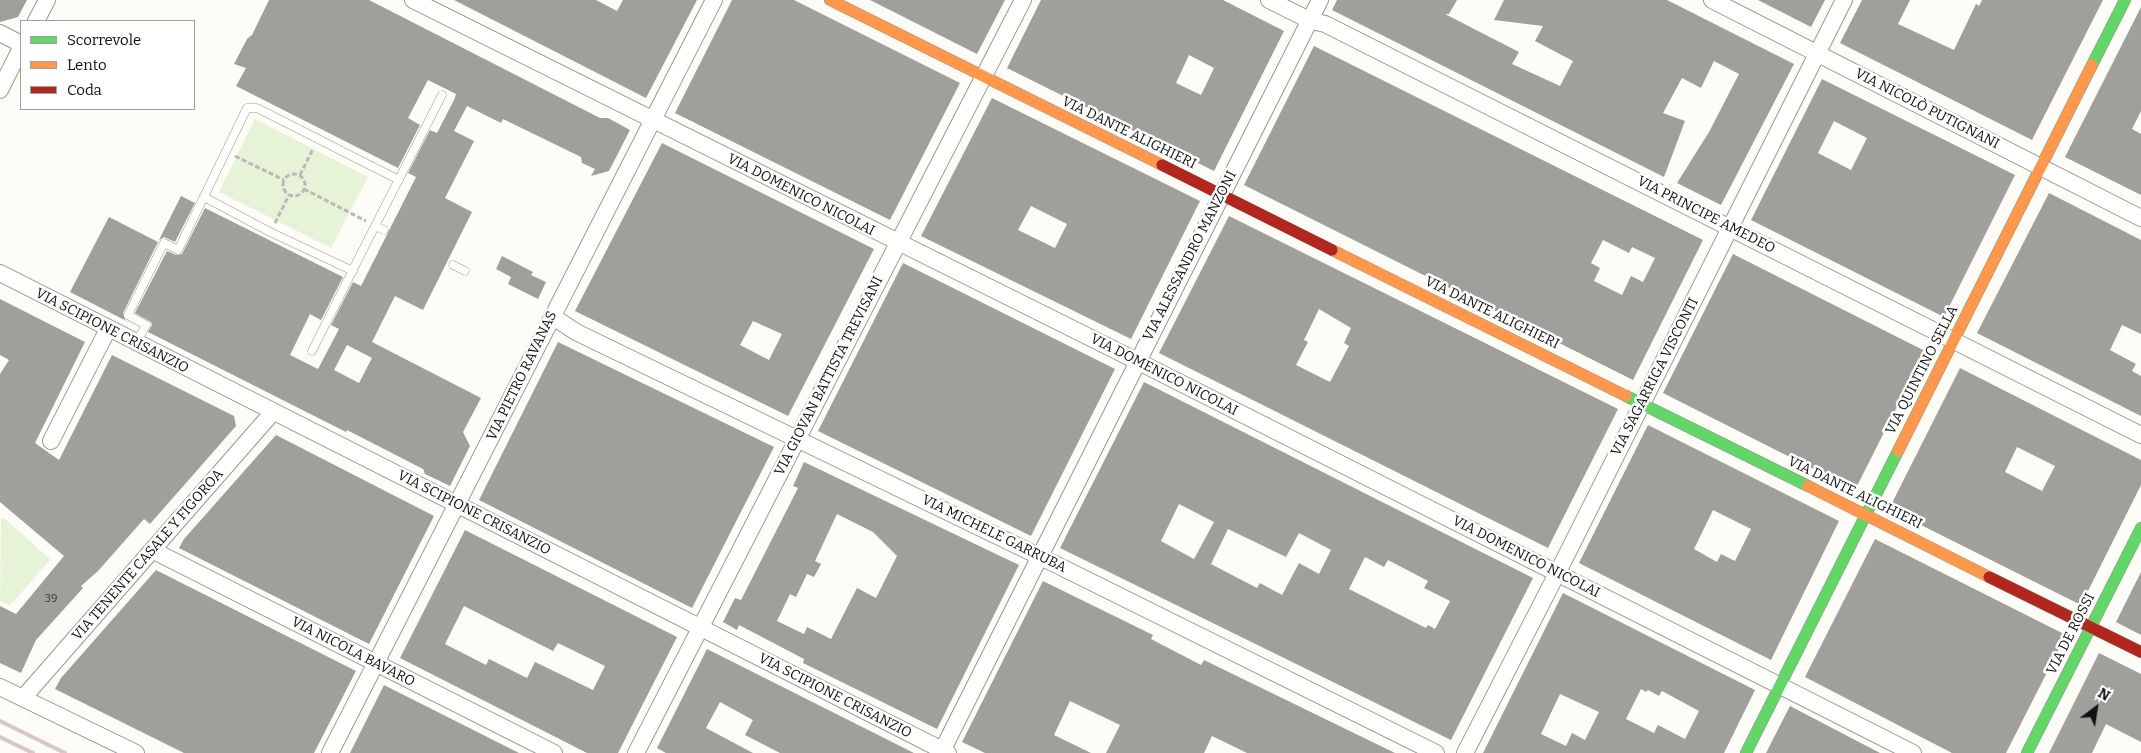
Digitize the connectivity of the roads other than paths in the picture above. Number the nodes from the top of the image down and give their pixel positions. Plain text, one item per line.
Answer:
1 (48, 0) edge
2 (413, 0) edge
3 (714, 0) edge
4 (830, 0) edge
5 (1023, 0) edge
6 (1269, 0) edge
7 (1320, 0) edge
8 (1712, 0) edge
9 (1844, 0) edge
10 (2124, 0) edge
11 (37, 20) edge
12 (1309, 20) junction
13 (0, 33) edge
14 (20, 43) edge
15 (20, 50) edge
16 (1817, 53) junction
17 (984, 77) junction
18 (0, 90) edge
19 (442, 95) dead end
20 (652, 120) junction
21 (2040, 167) junction
22 (399, 180) junction
23 (1221, 195) junction
24 (204, 196) junction
25 (2141, 218) edge
26 (375, 226) junction
27 (1730, 228) junction
28 (384, 230) dead end
29 (898, 244) junction
30 (454, 265) dead end
31 (353, 271) junction
32 (465, 271) dead end
33 (0, 273) edge
34 (552, 316) junction
35 (108, 329) junction
36 (1953, 340) junction
37 (136, 343) junction
38 (312, 351) dead end
39 (1137, 361) junction
40 (1642, 404) junction
41 (273, 412) junction
42 (2141, 435) edge
43 (797, 438) junction
44 (51, 442) dead end
45 (458, 504) junction
46 (1865, 516) junction
47 (2141, 528) edge
48 (152, 550) junction
49 (1040, 556) junction
50 (1556, 572) junction
51 (2091, 627) junction
52 (700, 629) junction
53 (2141, 652) edge
54 (377, 664) junction
55 (1780, 685) junction
56 (0, 687) edge
57 (23, 698) junction
58 (944, 752) edge
59 (136, 753) edge
60 (330, 753) edge
61 (554, 753) edge
62 (636, 753) edge
63 (1436, 753) edge
64 (1465, 753) edge
65 (1746, 753) edge
66 (1913, 753) edge
67 (2027, 753) edge

1 - 11 street
2 - 20 street, VIA DOMENICO NICOLAI
3 - 20 street, VIA PIETRO RAVANAS
4 - 17 street, VIA DANTE ALIGHIERI
5 - 17 street, VIA GIOVAN BATTISTA TREVISANI
6 - 12 street, VIA PRINCIPE AMEDEO
7 - 12 street, VIA ALESSANDRO MANZONI
8 - 16 street, VIA NICOLÒ PUTIGNANI
9 - 16 street, VIA SAGARRIGA VISCONTI
10 - 21 street, VIA QUINTINO SELLA
12 - 23 street, VIA ALESSANDRO MANZONI
12 - 27 street, VIA PRINCIPE AMEDEO
13 - 14 street
15 - 18 street
16 - 21 street, VIA NICOLÒ PUTIGNANI
16 - 27 street, VIA SAGARRIGA VISCONTI
17 - 23 street, VIA DANTE ALIGHIERI
17 - 29 street, VIA GIOVAN BATTISTA TREVISANI
19 - 22 lane
20 - 29 street, VIA DOMENICO NICOLAI
20 - 34 street, VIA PIETRO RAVANAS
21 - 25 street, VIA NICOLÒ PUTIGNANI
21 - 36 street, VIA QUINTINO SELLA
22 - 24 lane
22 - 26 lane
23 - 39 street, VIA ALESSANDRO MANZONI
23 - 40 street, VIA DANTE ALIGHIERI
24 - 31 lane
24 - 37 lane
26 - 28 lane
26 - 31 lane
27 - 36 street, VIA PRINCIPE AMEDEO
27 - 40 street, VIA SAGARRIGA VISCONTI
29 - 39 street, VIA DOMENICO NICOLAI
29 - 43 street, VIA GIOVAN BATTISTA TREVISANI
30 - 32 lane
31 - 38 lane
33 - 35 street, VIA SCIPIONE CRISANZIO
34 - 43 street, VIA MICHELE GARRUBA
34 - 45 street, VIA PIETRO RAVANAS
35 - 37 street, VIA SCIPIONE CRISANZIO
35 - 44 street
36 - 42 street, VIA PRINCIPE AMEDEO
36 - 46 street, VIA QUINTINO SELLA
37 - 41 street, VIA SCIPIONE CRISANZIO
39 - 49 street, VIA ALESSANDRO MANZONI
39 - 50 street, VIA DOMENICO NICOLAI
40 - 46 street, VIA DANTE ALIGHIERI
40 - 50 street, VIA SAGARRIGA VISCONTI
41 - 45 street, VIA SCIPIONE CRISANZIO
41 - 48 street, VIA TENENTE CASALE Y FIGOROA
43 - 49 street, VIA MICHELE GARRUBA
43 - 52 street, VIA GIOVAN BATTISTA TREVISANI
45 - 52 street, VIA SCIPIONE CRISANZIO
45 - 54 street, VIA PIETRO RAVANAS
46 - 51 street, VIA DANTE ALIGHIERI
46 - 55 street, VIA QUINTINO SELLA
47 - 51 street, VIA DE ROSSI
48 - 54 street, VIA NICOLA BAVARO
48 - 57 street, VIA TENENTE CASALE Y FIGOROA
49 - 58 street, VIA ALESSANDRO MANZONI
49 - 63 street, VIA MICHELE GARRUBA
50 - 55 street, VIA DOMENICO NICOLAI
50 - 64 street, VIA SAGARRIGA VISCONTI
51 - 53 street, VIA DANTE ALIGHIERI
51 - 67 street, VIA DE ROSSI
52 - 58 street, VIA SCIPIONE CRISANZIO
52 - 62 street, VIA GIOVAN BATTISTA TREVISANI
54 - 60 street, VIA PIETRO RAVANAS
54 - 61 street, VIA NICOLA BAVARO
55 - 65 street, VIA QUINTINO SELLA
55 - 66 street, VIA DOMENICO NICOLAI
56 - 57 street
57 - 59 street

